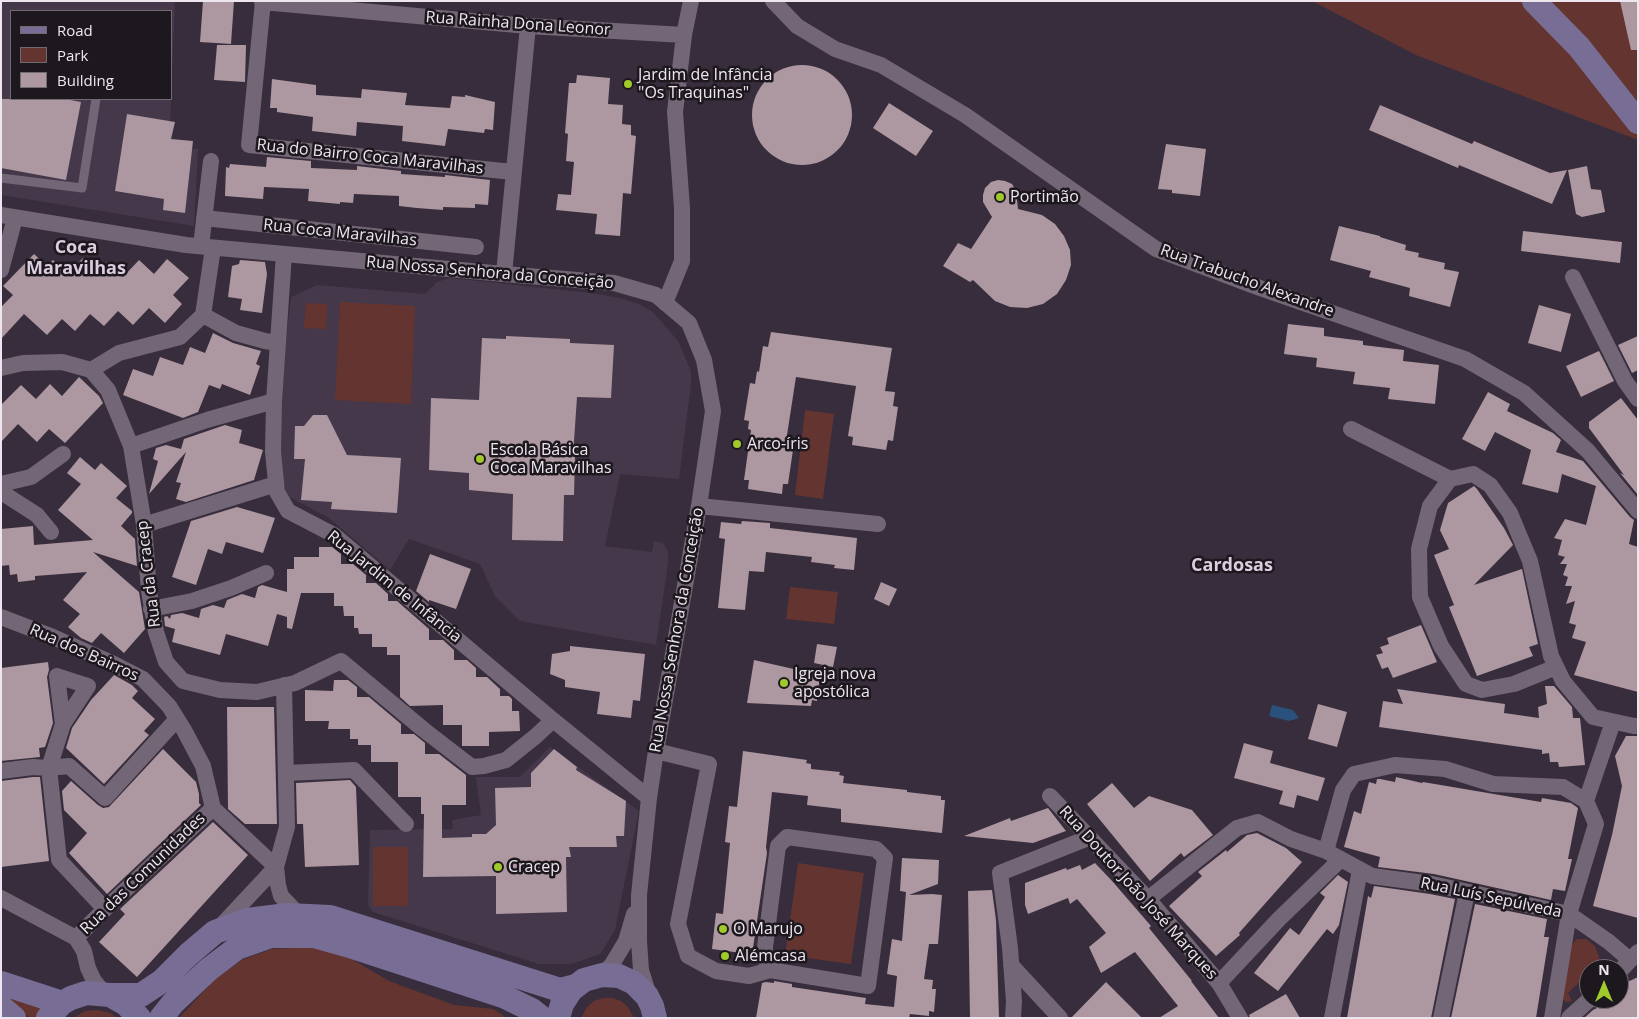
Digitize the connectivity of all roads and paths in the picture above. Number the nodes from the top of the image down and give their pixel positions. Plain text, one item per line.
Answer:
1 (691, 1) edge
2 (773, 1) edge
3 (1534, 1) edge
4 (262, 2) edge
5 (398, 8) edge
6 (528, 26) junction
7 (684, 36) junction
8 (96, 100) edge
9 (1638, 122) edge
10 (211, 161) dead end
11 (513, 172) junction
12 (1, 178) edge
13 (8, 217) edge
14 (204, 218) junction
15 (401, 240) junction
16 (207, 247) junction
17 (476, 247) dead end
18 (284, 254) junction
19 (400, 265) junction
20 (1, 270) edge
21 (504, 274) junction
22 (1573, 278) dead end
23 (665, 303) junction
24 (203, 315) junction
25 (278, 343) junction
26 (1, 368) edge
27 (91, 370) junction
28 (1638, 399) edge
29 (274, 402) junction
30 (1351, 429) dead end
31 (130, 446) junction
32 (63, 454) dead end
33 (1450, 479) junction
34 (1, 484) edge
35 (276, 484) junction
36 (1, 492) edge
37 (699, 506) junction
38 (1638, 511) edge
39 (878, 524) dead end
40 (144, 525) junction
41 (51, 532) dead end
42 (266, 573) dead end
43 (151, 609) junction
44 (1, 617) edge
45 (1556, 667) junction
46 (284, 685) junction
47 (177, 719) junction
48 (553, 720) junction
49 (1614, 722) junction
50 (63, 724) dead end
51 (1638, 726) edge
52 (656, 751) junction
53 (49, 768) junction
54 (1, 771) edge
55 (286, 773) junction
56 (1050, 796) dead end
57 (649, 798) junction
58 (1586, 801) junction
59 (213, 808) junction
60 (406, 824) dead end
61 (1088, 838) junction
62 (1326, 851) junction
63 (1341, 859) junction
64 (276, 867) junction
65 (1360, 870) junction
66 (1467, 892) junction
67 (639, 895) junction
68 (1, 898) edge
69 (1148, 899) junction
70 (105, 909) junction
71 (1569, 914) junction
72 (300, 916) junction
73 (215, 932) junction
74 (76, 938) junction
75 (1627, 959) edge
76 (1011, 965) junction
77 (88, 968) junction
78 (770, 970) junction
79 (600, 975) junction
80 (1, 983) edge
81 (1220, 983) junction
82 (575, 986) junction
83 (108, 995) junction
84 (60, 1006) edge
85 (1, 1007) edge
86 (1579, 1009) edge
87 (655, 1012) edge
88 (14, 1018) edge
89 (139, 1018) edge
90 (161, 1018) edge
91 (542, 1018) edge
92 (558, 1018) edge
93 (1013, 1018) edge
94 (1060, 1018) edge
95 (1240, 1018) edge
96 (1332, 1018) edge
97 (1441, 1018) edge
98 (1552, 1018) edge
99 (1569, 1018) edge

1 - 7 street
2 - 38 street, Rua Trabucho Alexandre
3 - 9 main road
4 - 5 street, Rua Rainha Dona Leonor
4 - 11 street, Rua do Bairro Coca Maravilhas
5 - 6 street, Rua Rainha Dona Leonor
6 - 7 street, Rua Rainha Dona Leonor
6 - 11 street
7 - 23 street
8 - 12 lane
10 - 14 street
11 - 21 street
13 - 16 street, Rua Nossa Senhora da Conceição
13 - 20 street
14 - 15 street, Rua Coca Maravilhas
14 - 16 street
15 - 17 street, Rua Coca Maravilhas
15 - 19 street
16 - 18 street, Rua Nossa Senhora da Conceição
16 - 24 street
18 - 19 street, Rua Nossa Senhora da Conceição
18 - 25 street, Rua Jardim de Infância
19 - 21 street, Rua Nossa Senhora da Conceição
21 - 23 street, Rua Nossa Senhora da Conceição
22 - 28 street
23 - 37 street, Rua Nossa Senhora da Conceição
24 - 25 street
24 - 27 street
25 - 29 street, Rua Jardim de Infância
26 - 27 street
27 - 31 street, Rua da Cracep
29 - 31 street
29 - 35 street, Rua Jardim de Infância
30 - 33 street
31 - 40 street, Rua da Cracep
32 - 34 street
33 - 45 street
33 - 45 street
35 - 40 street
35 - 48 street, Rua Jardim de Infância
36 - 41 street
37 - 39 street
37 - 52 street, Rua Nossa Senhora da Conceição
40 - 43 street, Rua da Cracep
42 - 43 street
43 - 46 street, Rua da Cracep
44 - 47 street, Rua dos Bairros
45 - 49 street
46 - 48 street, Rua da Cracep
46 - 55 street
47 - 53 street
47 - 59 street, Rua dos Bairros
48 - 57 street, Rua Jardim de Infância
49 - 51 street
49 - 58 street
50 - 53 street
52 - 57 street, Rua Nossa Senhora da Conceição
52 - 78 street
53 - 54 street
53 - 70 street
55 - 60 street
55 - 64 street
56 - 61 street, Rua Doutor João José Marques
57 - 67 street, Rua Nossa Senhora da Conceição
58 - 62 street
58 - 71 street
59 - 64 street
59 - 70 street, Rua das Comunidades
61 - 69 street, Rua Doutor João José Marques
61 - 76 street
62 - 63 street, Rua Luís Sepúlveda
62 - 69 street, Rua Luís Sepúlveda
63 - 65 street, Rua Luís Sepúlveda
63 - 81 street
64 - 72 street
64 - 73 street
65 - 66 street, Rua Luís Sepúlveda
65 - 96 street
66 - 71 street, Rua Luís Sepúlveda
66 - 97 street
67 - 79 street
67 - 87 street
68 - 74 street
69 - 81 street, Rua Doutor João José Marques
70 - 74 street, Rua das Comunidades
71 - 75 street, Rua Luís Sepúlveda
71 - 98 street
72 - 73 main road
72 - 82 main road
73 - 83 main road
74 - 77 street, Rua das Comunidades
76 - 93 street
76 - 94 street
77 - 83 street, Rua das Comunidades
77 - 84 street
78 - 78 street
79 - 82 main road
79 - 87 main road
80 - 84 main road
81 - 95 street, Rua Doutor João José Marques
82 - 92 main road
83 - 84 main road
83 - 89 main road
85 - 88 main road
86 - 99 street
90 - 91 main road

